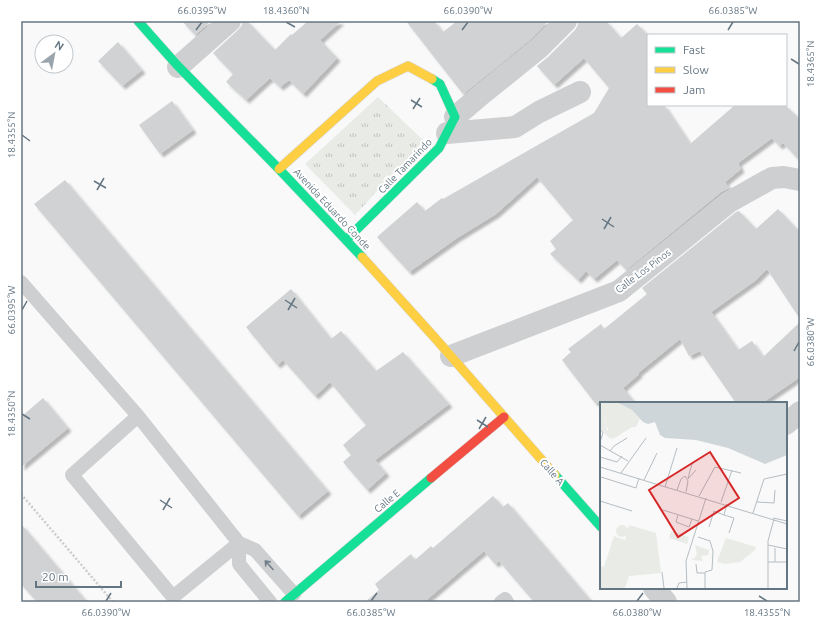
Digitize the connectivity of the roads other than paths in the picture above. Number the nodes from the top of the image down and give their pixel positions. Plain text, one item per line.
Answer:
1 (138, 21) edge
2 (230, 21) edge
3 (566, 21) edge
4 (178, 67) junction
5 (580, 92) dead end
6 (451, 125) junction
7 (279, 169) junction
8 (800, 180) edge
9 (346, 240) junction
10 (21, 282) edge
11 (451, 356) junction
12 (800, 412) edge
13 (138, 416) junction
14 (504, 417) junction
15 (787, 423) edge
16 (600, 526) edge
17 (239, 543) junction
18 (655, 589) edge
19 (289, 598) edge
20 (270, 602) edge
21 (501, 602) edge
22 (507, 602) edge
23 (666, 602) edge

1 - 4 street, Avenida Eduardo Conde
2 - 4 street
3 - 6 street
4 - 7 street, Avenida Eduardo Conde
5 - 6 street
6 - 7 street
6 - 9 street, Calle Tamarindo
7 - 9 street, Avenida Eduardo Conde
8 - 11 street, Calle Los Pinos
9 - 11 street, Avenida Eduardo Conde
10 - 13 lane
11 - 14 street, Avenida Eduardo Conde
12 - 15 street
13 - 17 lane
13 - 17 lane
14 - 16 street, Calle A
14 - 19 street, Calle E
19 -> 17 lane
17 - 20 lane
18 - 23 street
21 - 22 lane

